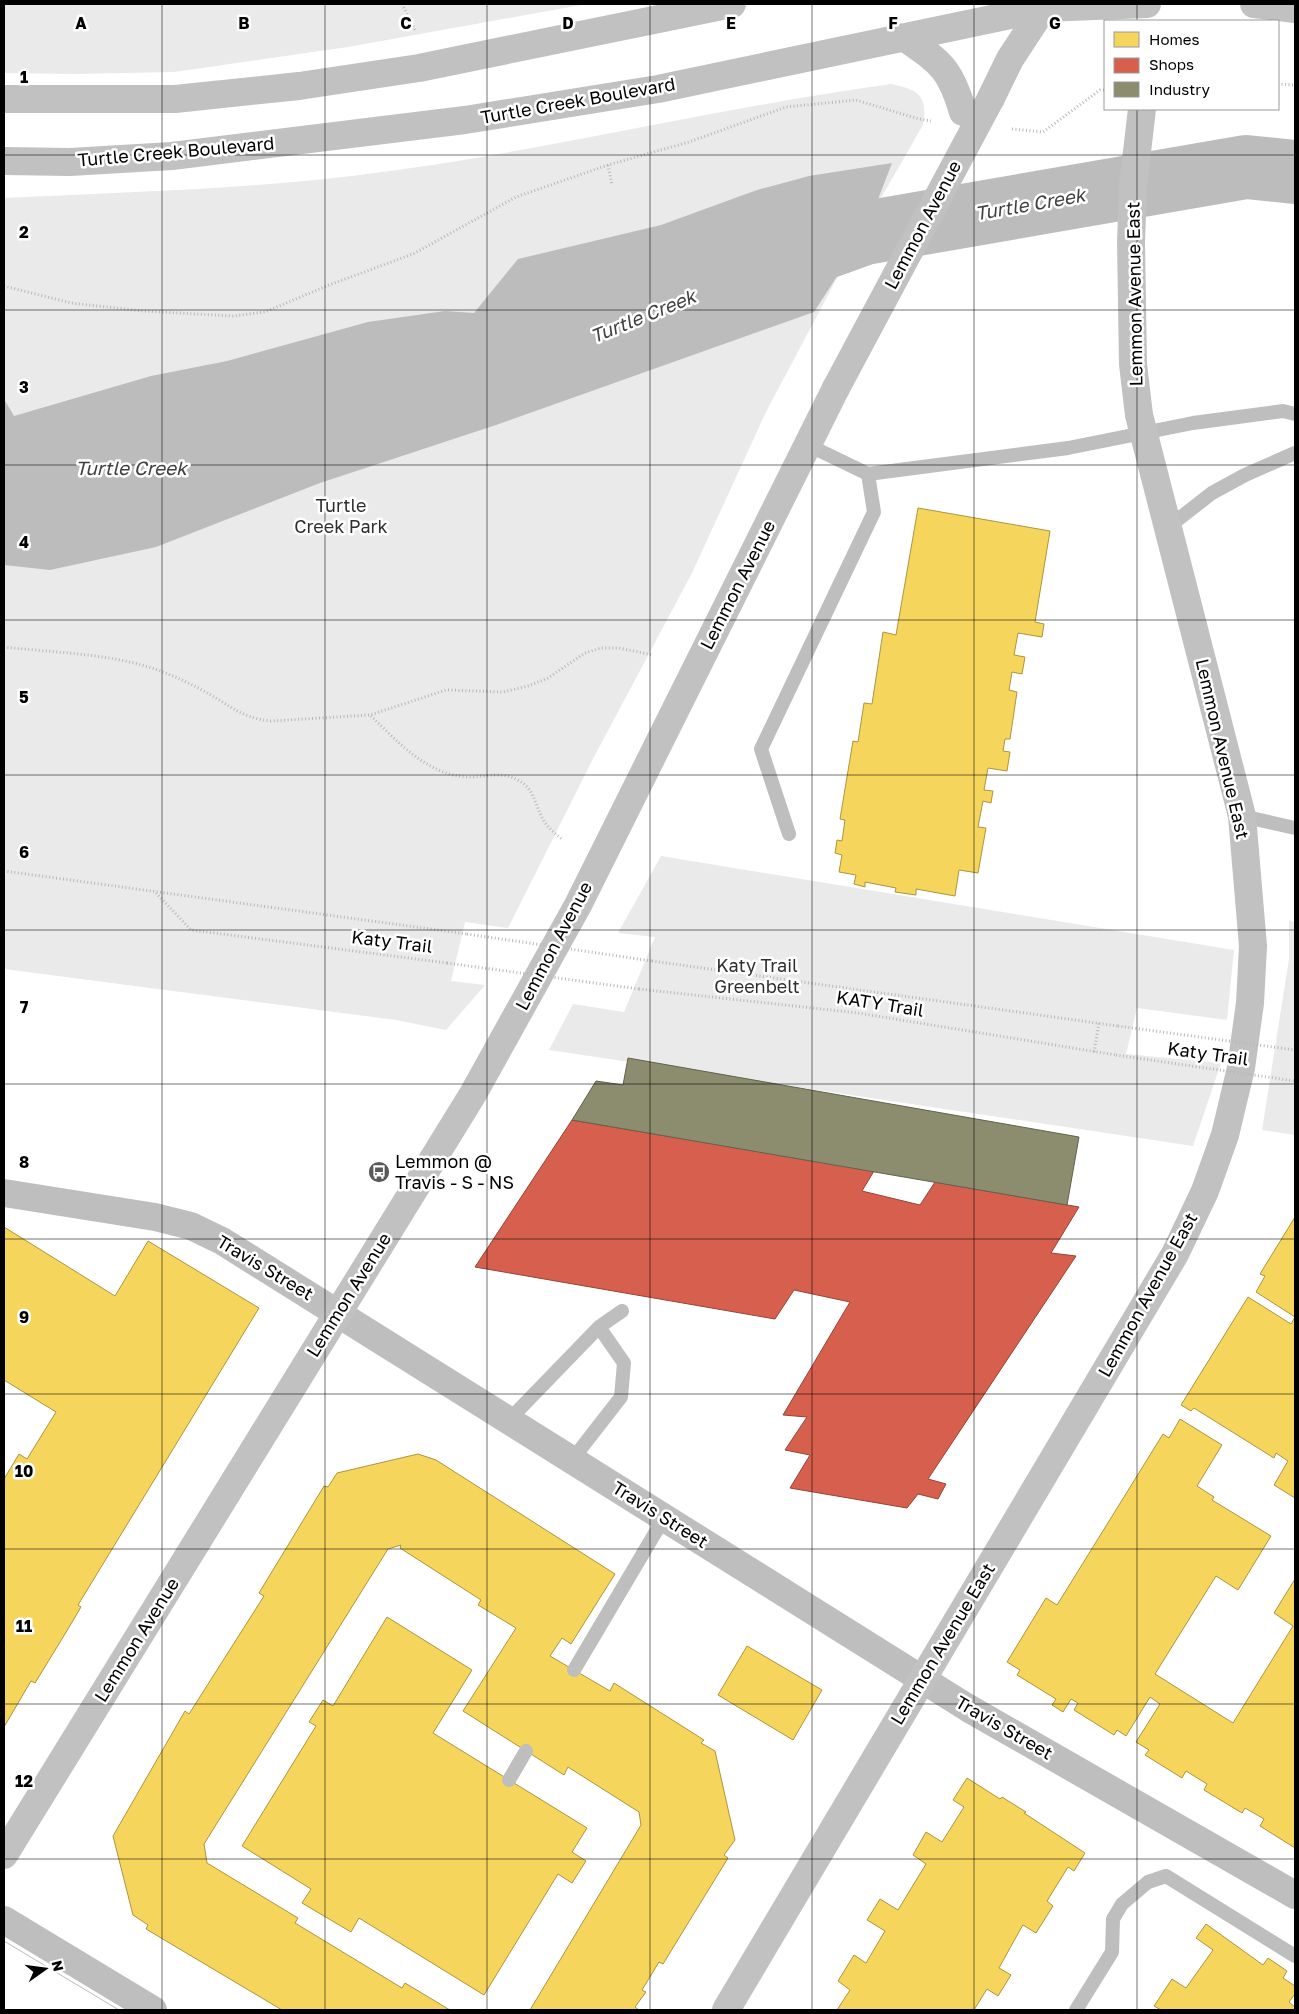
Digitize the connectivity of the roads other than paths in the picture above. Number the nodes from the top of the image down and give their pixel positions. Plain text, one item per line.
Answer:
1 (732, 4) edge
2 (1147, 4) edge
3 (1159, 4) edge
4 (1254, 4) edge
5 (1045, 6) edge
6 (1295, 9) edge
7 (1156, 20) edge
8 (904, 38) junction
9 (4, 99) edge
10 (1142, 110) edge
11 (966, 142) junction
12 (4, 161) edge
13 (1295, 414) edge
14 (1141, 424) junction
15 (808, 445) junction
16 (1295, 453) edge
17 (868, 474) junction
18 (1167, 528) junction
19 (1242, 816) junction
20 (1295, 828) edge
21 (789, 834) dead end
22 (4, 1193) edge
23 (622, 1311) dead end
24 (339, 1313) junction
25 (599, 1326) junction
26 (509, 1420) junction
27 (572, 1460) junction
28 (664, 1518) junction
29 (574, 1670) dead end
30 (922, 1680) junction
31 (526, 1751) dead end
32 (509, 1780) dead end
33 (4, 1855) edge
34 (1295, 1896) edge
35 (4, 1920) edge
36 (1295, 1956) edge
37 (153, 2010) edge
38 (726, 2010) edge
39 (1076, 2010) edge

1 - 9 main road
2 - 5 main road, Turtle Creek Boulevard
3 - 7 main road
4 - 6 main road
5 - 8 main road, Turtle Creek Boulevard
5 - 11 main road, Lemmon Avenue, bridge
8 - 11 main road
8 - 12 main road, Turtle Creek Boulevard
10 - 14 main road, Lemmon Avenue East
11 - 15 main road, Lemmon Avenue, bridge
13 - 14 lane
14 - 17 lane
14 - 18 main road, Lemmon Avenue East
15 - 17 lane
15 - 24 main road, Lemmon Avenue
16 - 18 lane
17 - 21 lane
18 - 19 main road, Lemmon Avenue East
19 - 20 lane
19 - 30 main road, Lemmon Avenue East
22 - 24 street, Travis Street
23 - 25 lane
24 - 26 street, Travis Street
24 - 33 main road, Lemmon Avenue
25 - 26 lane
25 - 27 lane
26 - 27 street, Travis Street
27 - 28 street, Travis Street
28 - 29 lane
28 - 30 street, Travis Street
30 - 34 street, Travis Street
30 - 38 main road, Lemmon Avenue East
31 - 32 lane
35 - 37 street
36 - 39 lane

